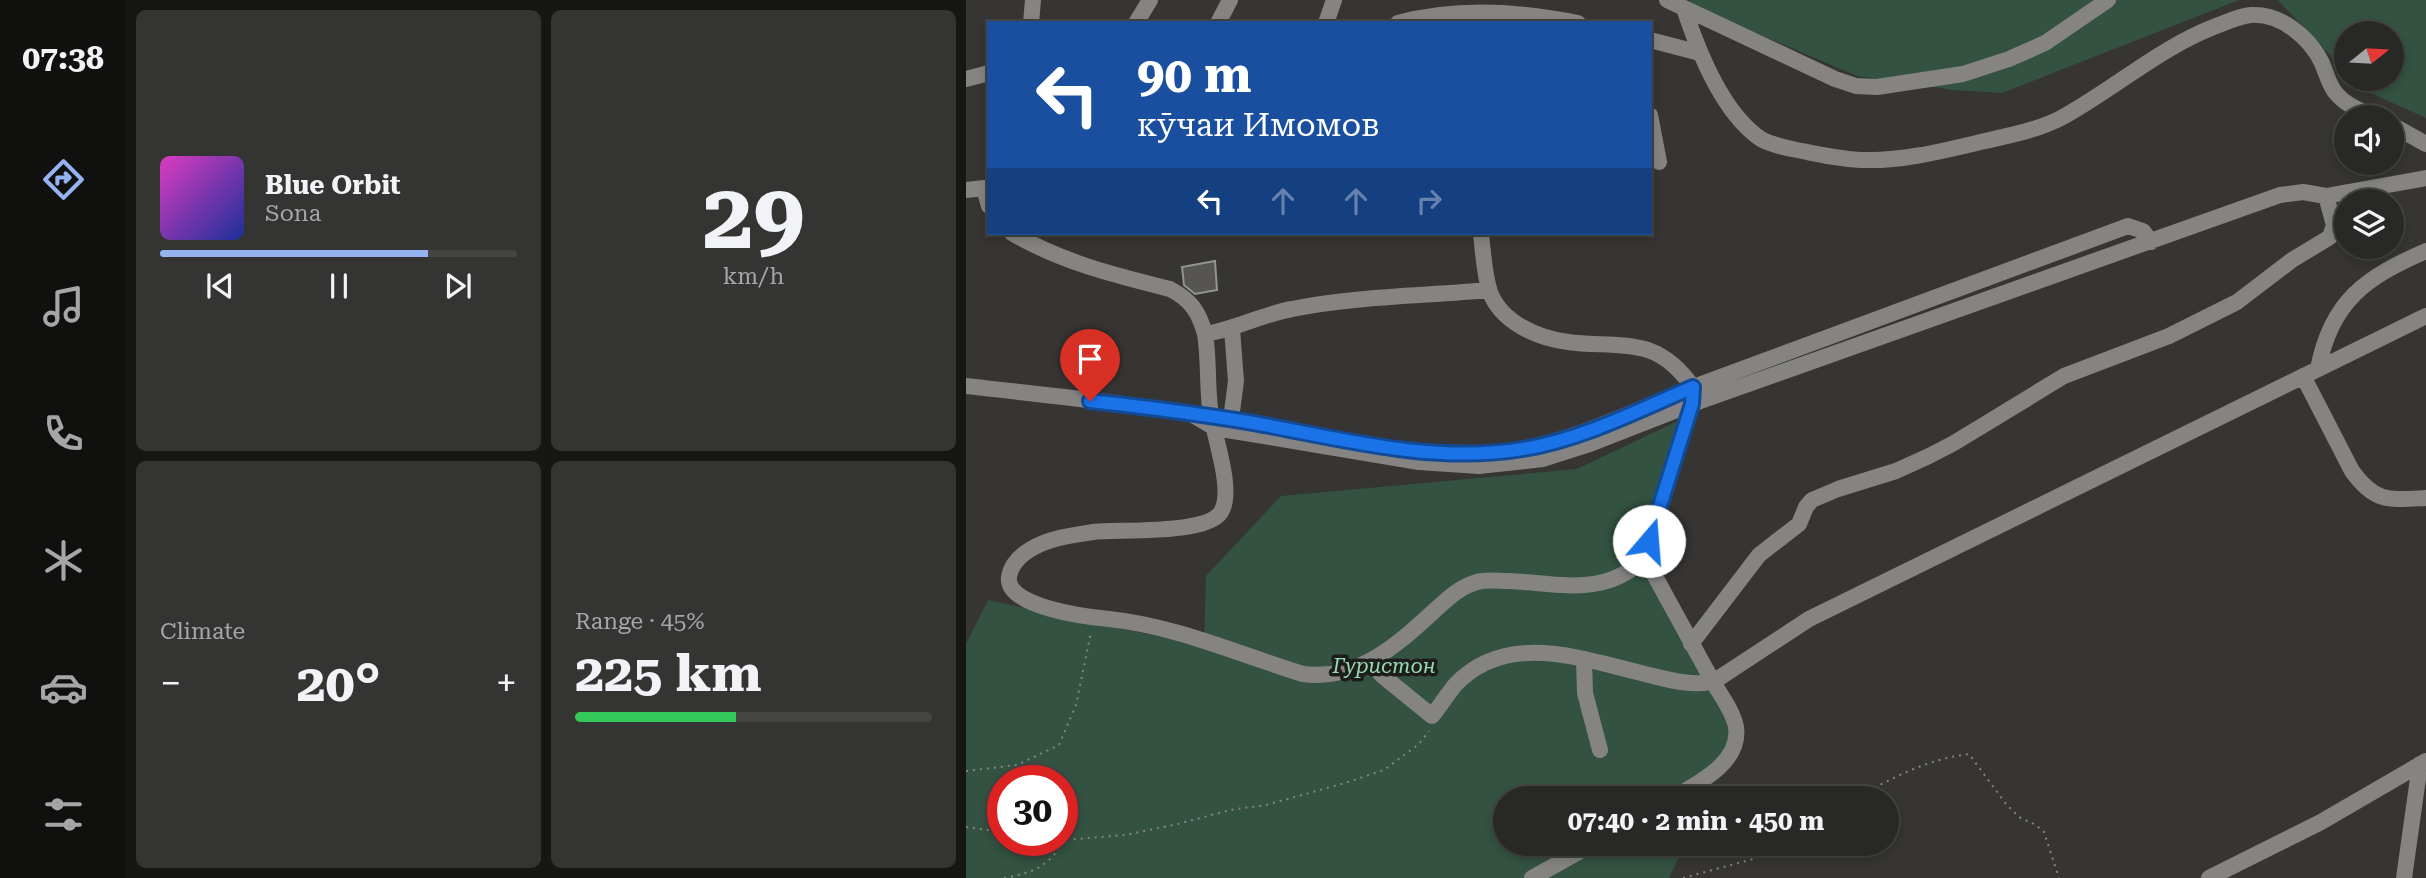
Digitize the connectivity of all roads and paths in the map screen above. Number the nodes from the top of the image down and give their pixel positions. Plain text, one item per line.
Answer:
1 (1033, 0) edge
2 (1150, 0) edge
3 (1230, 0) edge
4 (1334, 0) edge
5 (2108, 0) edge
6 (1677, 3) edge
7 (1031, 21) edge
8 (1137, 21) edge
9 (1219, 21) edge
10 (1327, 21) edge
11 (1408, 21) edge
12 (1568, 21) edge
13 (1652, 41) edge
14 (1700, 53) junction
15 (987, 74) edge
16 (966, 79) edge
17 (2354, 105) edge
18 (1652, 125) edge
19 (2404, 132) edge
20 (2426, 144) edge
21 (1659, 162) dead end
22 (2426, 178) edge
23 (986, 188) edge
24 (966, 190) edge
25 (2326, 195) junction
26 (1015, 235) edge
27 (1481, 235) edge
28 (2151, 242) junction
29 (2426, 251) edge
30 (1489, 290) junction
31 (2426, 316) edge
32 (1232, 329) junction
33 (1205, 334) junction
34 (2310, 372) junction
35 (966, 386) edge
36 (1693, 387) junction
37 (1692, 404) junction
38 (1231, 419) junction
39 (1213, 423) junction
40 (2426, 498) edge
41 (1646, 558) junction
42 (1095, 618) junction
43 (1691, 644) junction
44 (1584, 660) junction
45 (1370, 663) junction
46 (1713, 682) junction
47 (1432, 716) junction
48 (1600, 750) dead end
49 (2423, 762) edge
50 (966, 771) edge
51 (1691, 786) edge
52 (1879, 786) edge
53 (966, 827) edge
54 (987, 830) edge
55 (1078, 839) edge
56 (1053, 856) edge
57 (1571, 856) edge
58 (1758, 856) edge
59 (1004, 878) edge
60 (1532, 878) edge
61 (1683, 878) edge
62 (2059, 878) edge
63 (2209, 878) edge
64 (2404, 878) edge

1 - 7 street
2 - 8 street
3 - 9 street
4 - 10 street
5 - 6 street
6 - 14 street
11 - 12 street
13 - 14 street
14 - 17 street
15 - 16 street
18 - 21 street
19 - 20 street
22 - 25 street
23 - 24 street
25 - 28 street
25 - 43 street
26 - 33 street
27 - 30 street
28 - 36 street
28 - 37 street
29 - 34 street
30 - 32 street
30 - 36 street
31 - 34 street
32 - 33 street
32 - 38 street
33 - 39 street
34 - 40 street
34 - 46 street
35 - 39 street
36 - 37 street
36 - 38 street
37 - 39 street
37 - 41 street
38 - 39 street
39 - 42 street
41 - 43 street
41 - 45 street
42 - 45 street
42 - 50 path
43 - 46 street
44 - 46 street
44 - 47 street
44 - 48 street
45 - 47 street
46 - 51 street
47 - 55 path
49 - 63 street
49 - 64 street
52 - 62 path
53 - 54 path
56 - 59 path
57 - 60 street
58 - 61 path

